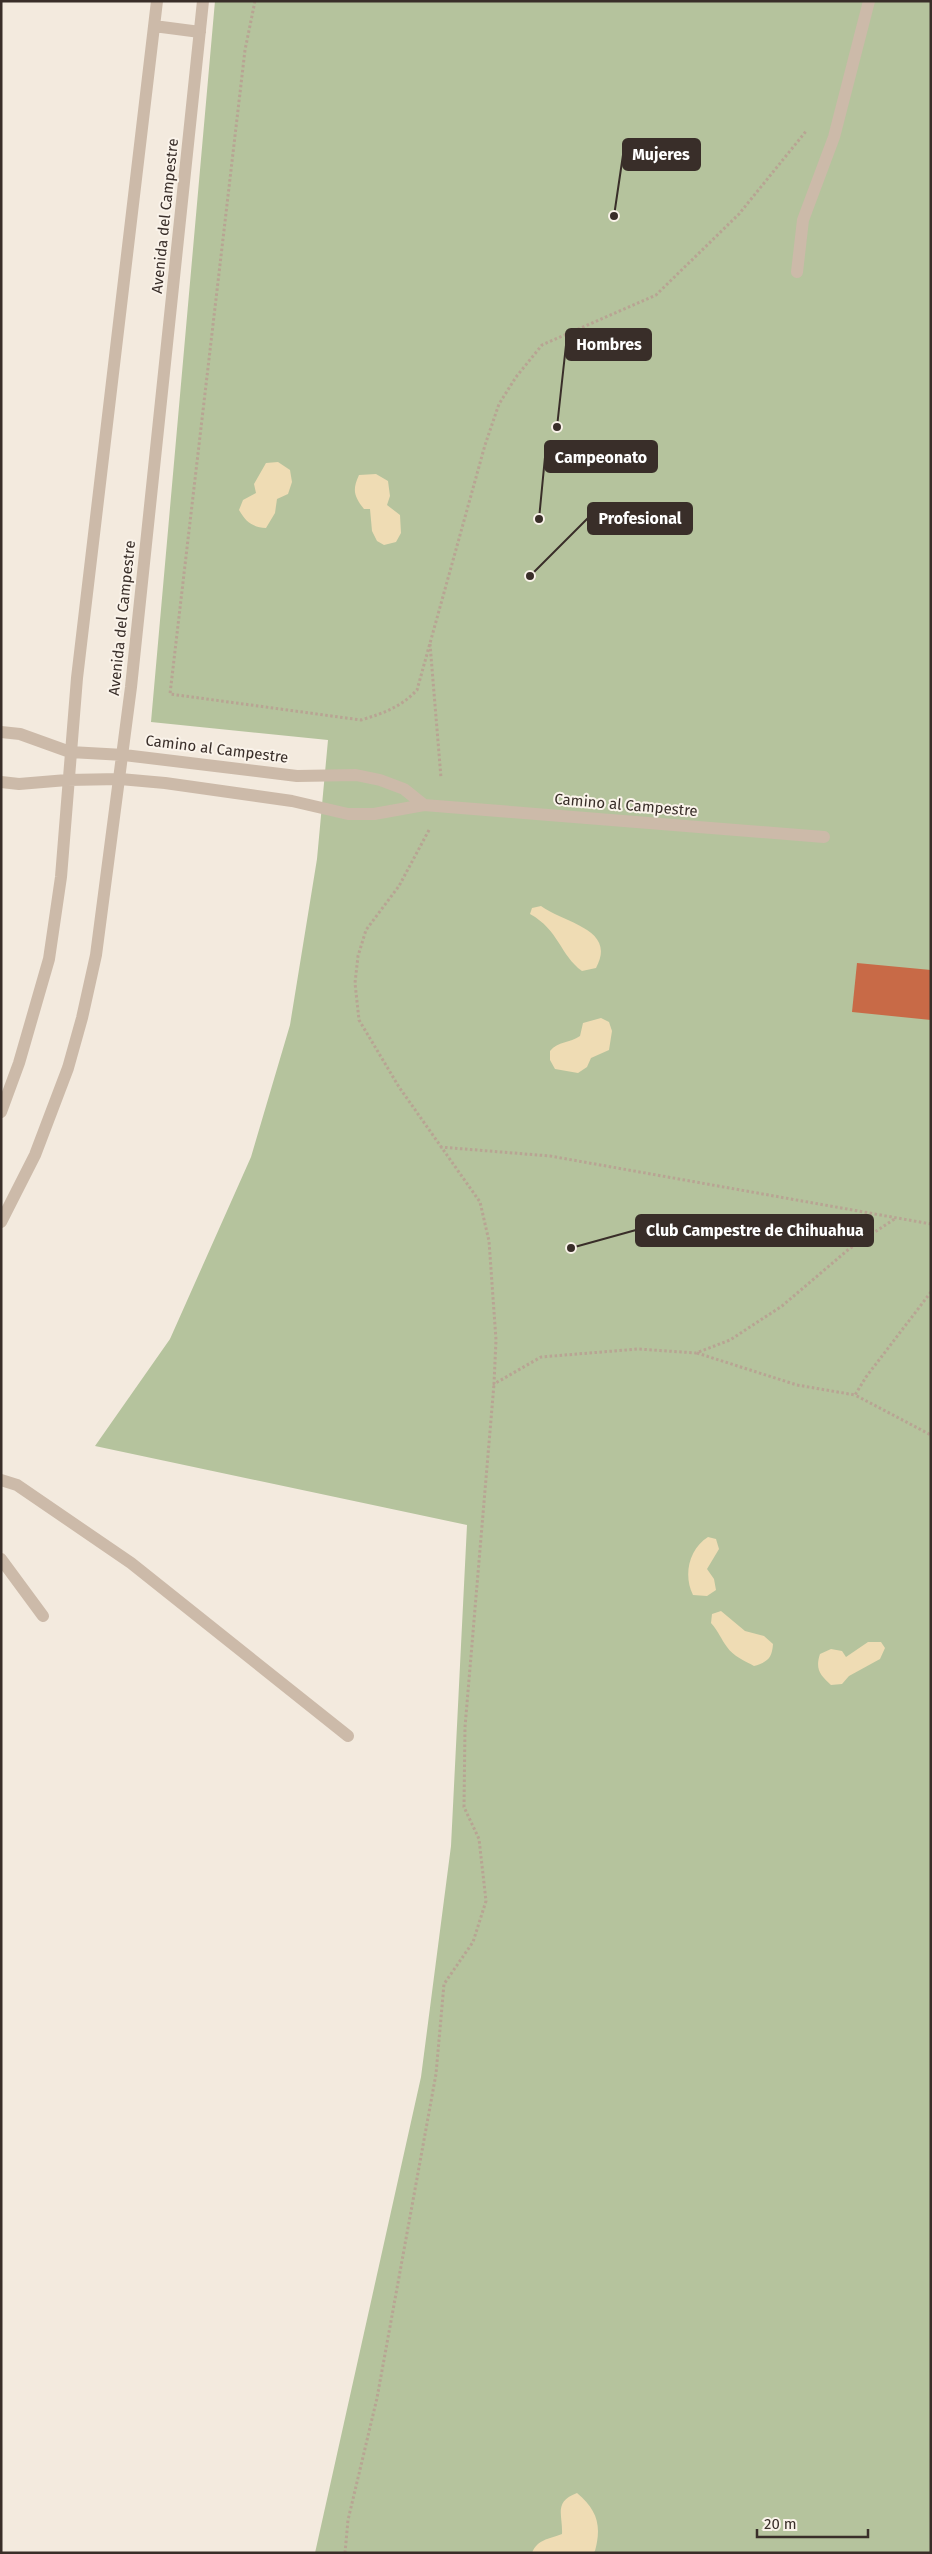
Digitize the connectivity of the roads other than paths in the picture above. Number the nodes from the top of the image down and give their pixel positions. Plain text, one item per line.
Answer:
1 (157, 1) edge
2 (203, 1) edge
3 (869, 1) edge
4 (154, 26) junction
5 (200, 32) junction
6 (797, 272) dead end
7 (1, 732) edge
8 (70, 752) junction
9 (124, 755) junction
10 (120, 779) junction
11 (67, 780) junction
12 (1, 782) edge
13 (424, 805) junction
14 (824, 837) dead end
15 (1, 1112) edge
16 (1, 1222) edge
17 (1, 1480) edge
18 (1, 1559) edge
19 (43, 1616) dead end
20 (348, 1736) dead end

1 - 4 street
2 - 5 street, Avenida del Campestre
3 - 6 street
4 - 5 street
4 - 8 street
5 - 9 street, Avenida del Campestre
7 - 8 street, Camino al Campestre
8 - 9 street, Camino al Campestre
8 - 11 street
9 - 10 street, Avenida del Campestre
9 - 13 street, Camino al Campestre
10 - 11 street, Camino al Campestre
10 - 13 street, Camino al Campestre
10 - 16 street, Avenida del Campestre
11 - 12 street, Camino al Campestre
11 - 15 street
13 - 14 street, Camino al Campestre
17 - 20 street
18 - 19 street

